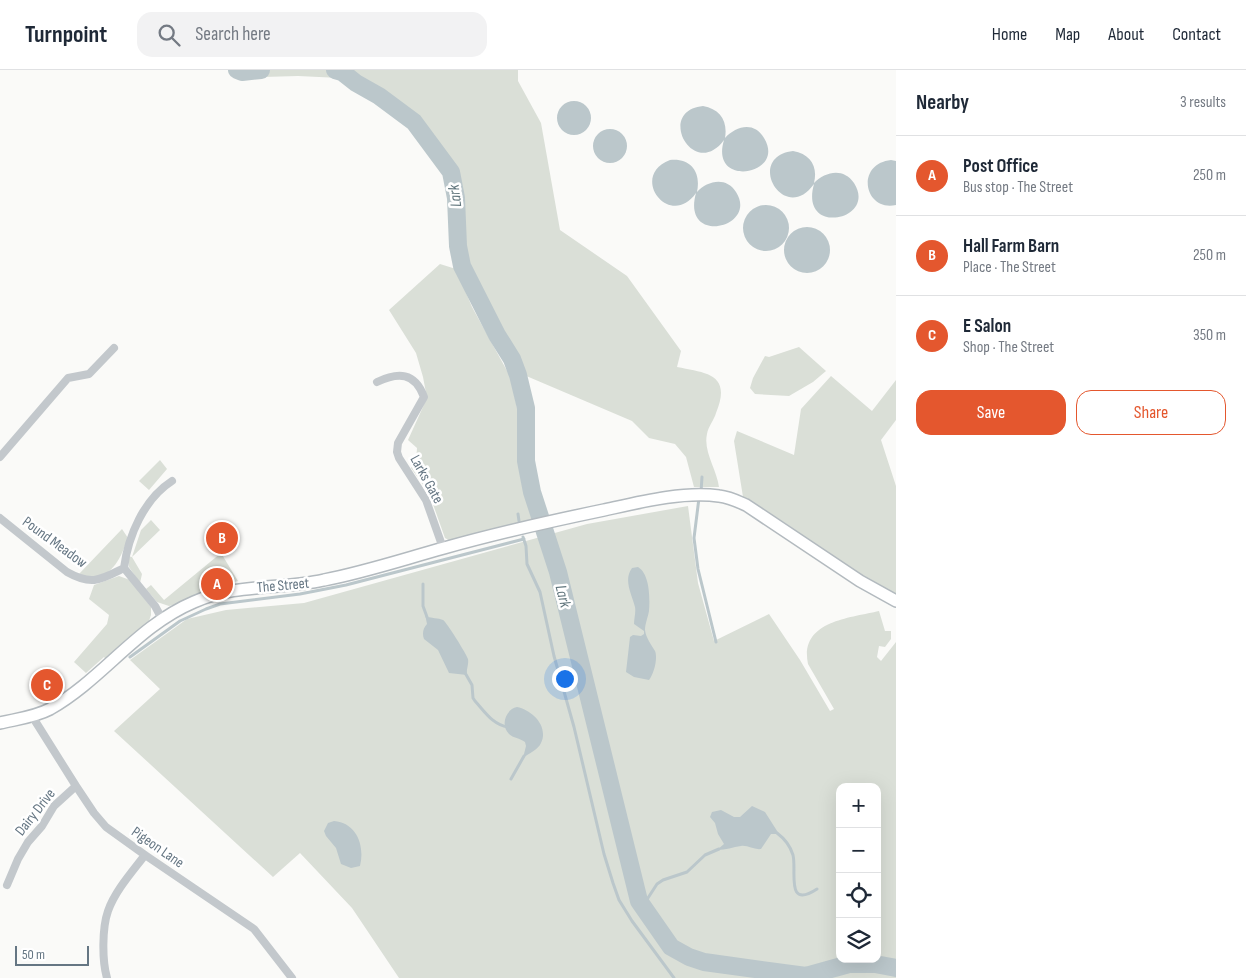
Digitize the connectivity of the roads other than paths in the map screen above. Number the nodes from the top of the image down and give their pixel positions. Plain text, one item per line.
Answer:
1 (114, 348) dead end
2 (377, 382) dead end
3 (0, 457) edge
4 (172, 481) dead end
5 (0, 518) edge
6 (443, 548) junction
7 (124, 568) junction
8 (896, 601) edge
9 (162, 619) junction
10 (32, 716) junction
11 (0, 722) edge
12 (76, 786) junction
13 (145, 855) junction
14 (7, 885) dead end
15 (106, 978) edge
16 (292, 978) edge

1 - 3 street
2 - 6 street, Larks Gate
4 - 7 street
5 - 7 street, Pound Meadow
6 - 8 main road, The Street
6 - 9 main road, The Street
7 - 9 street
9 - 10 main road, The Street
10 - 11 main road, The Street
10 - 12 street, Pigeon Lane
12 - 13 street, Pigeon Lane
12 - 14 street, Dairy Drive
13 - 15 street
13 - 16 street, Pigeon Lane

